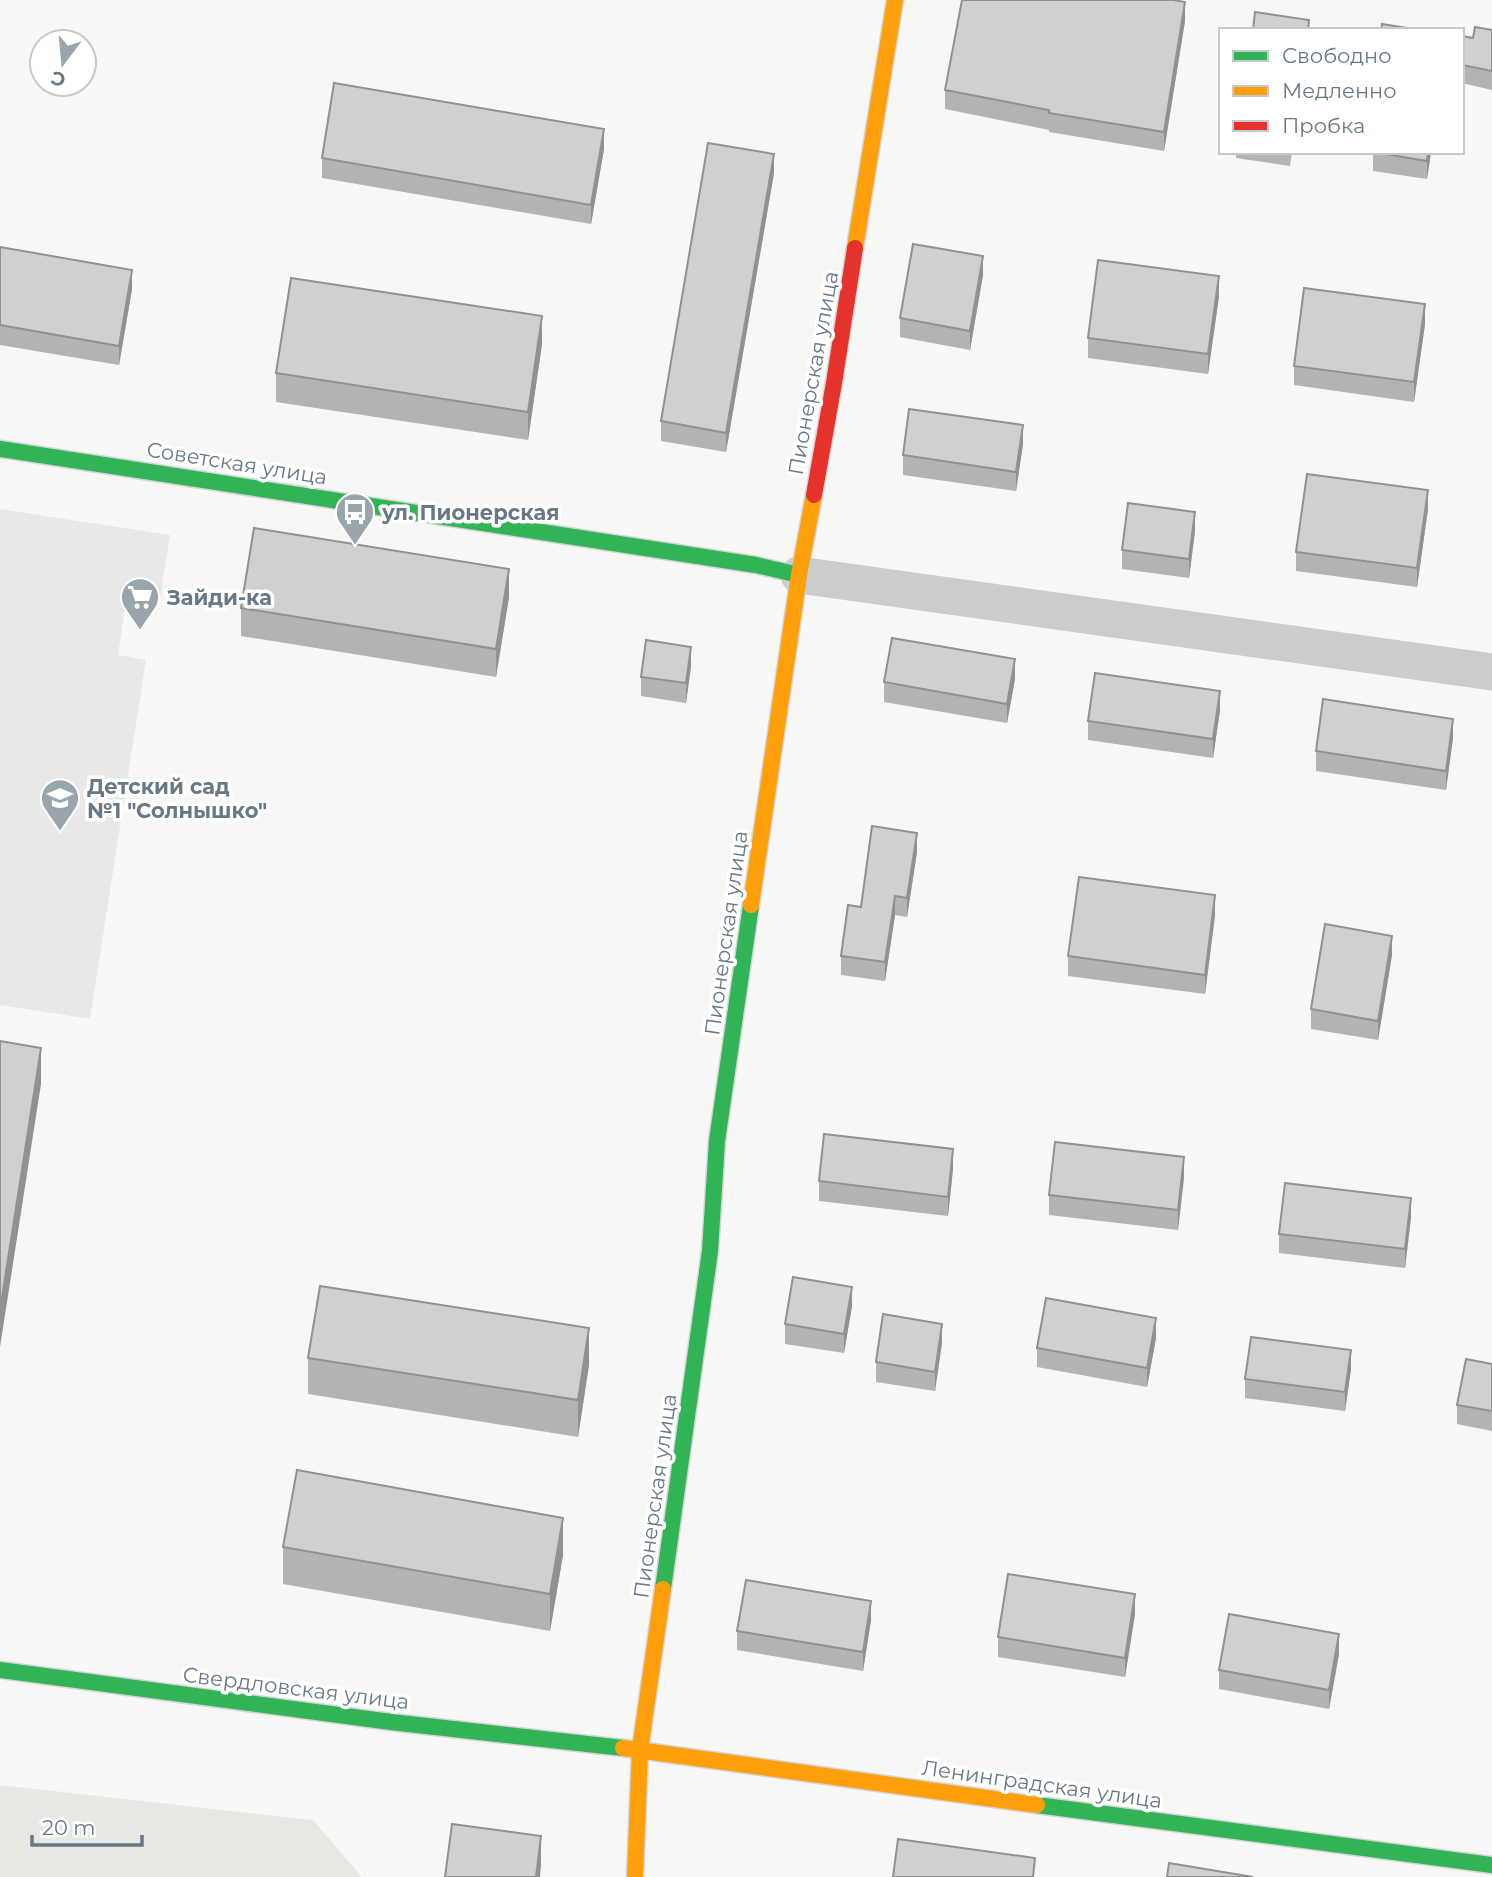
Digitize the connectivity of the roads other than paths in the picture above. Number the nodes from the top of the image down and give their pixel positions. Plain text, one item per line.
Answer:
1 (895, 0) edge
2 (0, 449) edge
3 (799, 575) junction
4 (1492, 672) edge
5 (0, 1670) edge
6 (587, 1744) joint
7 (640, 1751) junction
8 (1492, 1865) edge
9 (635, 1877) edge

1 - 3 street, Пионерская улица
2 - 3 street, Советская улица
3 - 4 street
3 - 7 street, Пионерская улица
5 - 6 street, Свердловская улица
6 - 7 street, Ленинградская улица
7 - 8 street, Ленинградская улица
7 - 9 street, Пионерская улица

